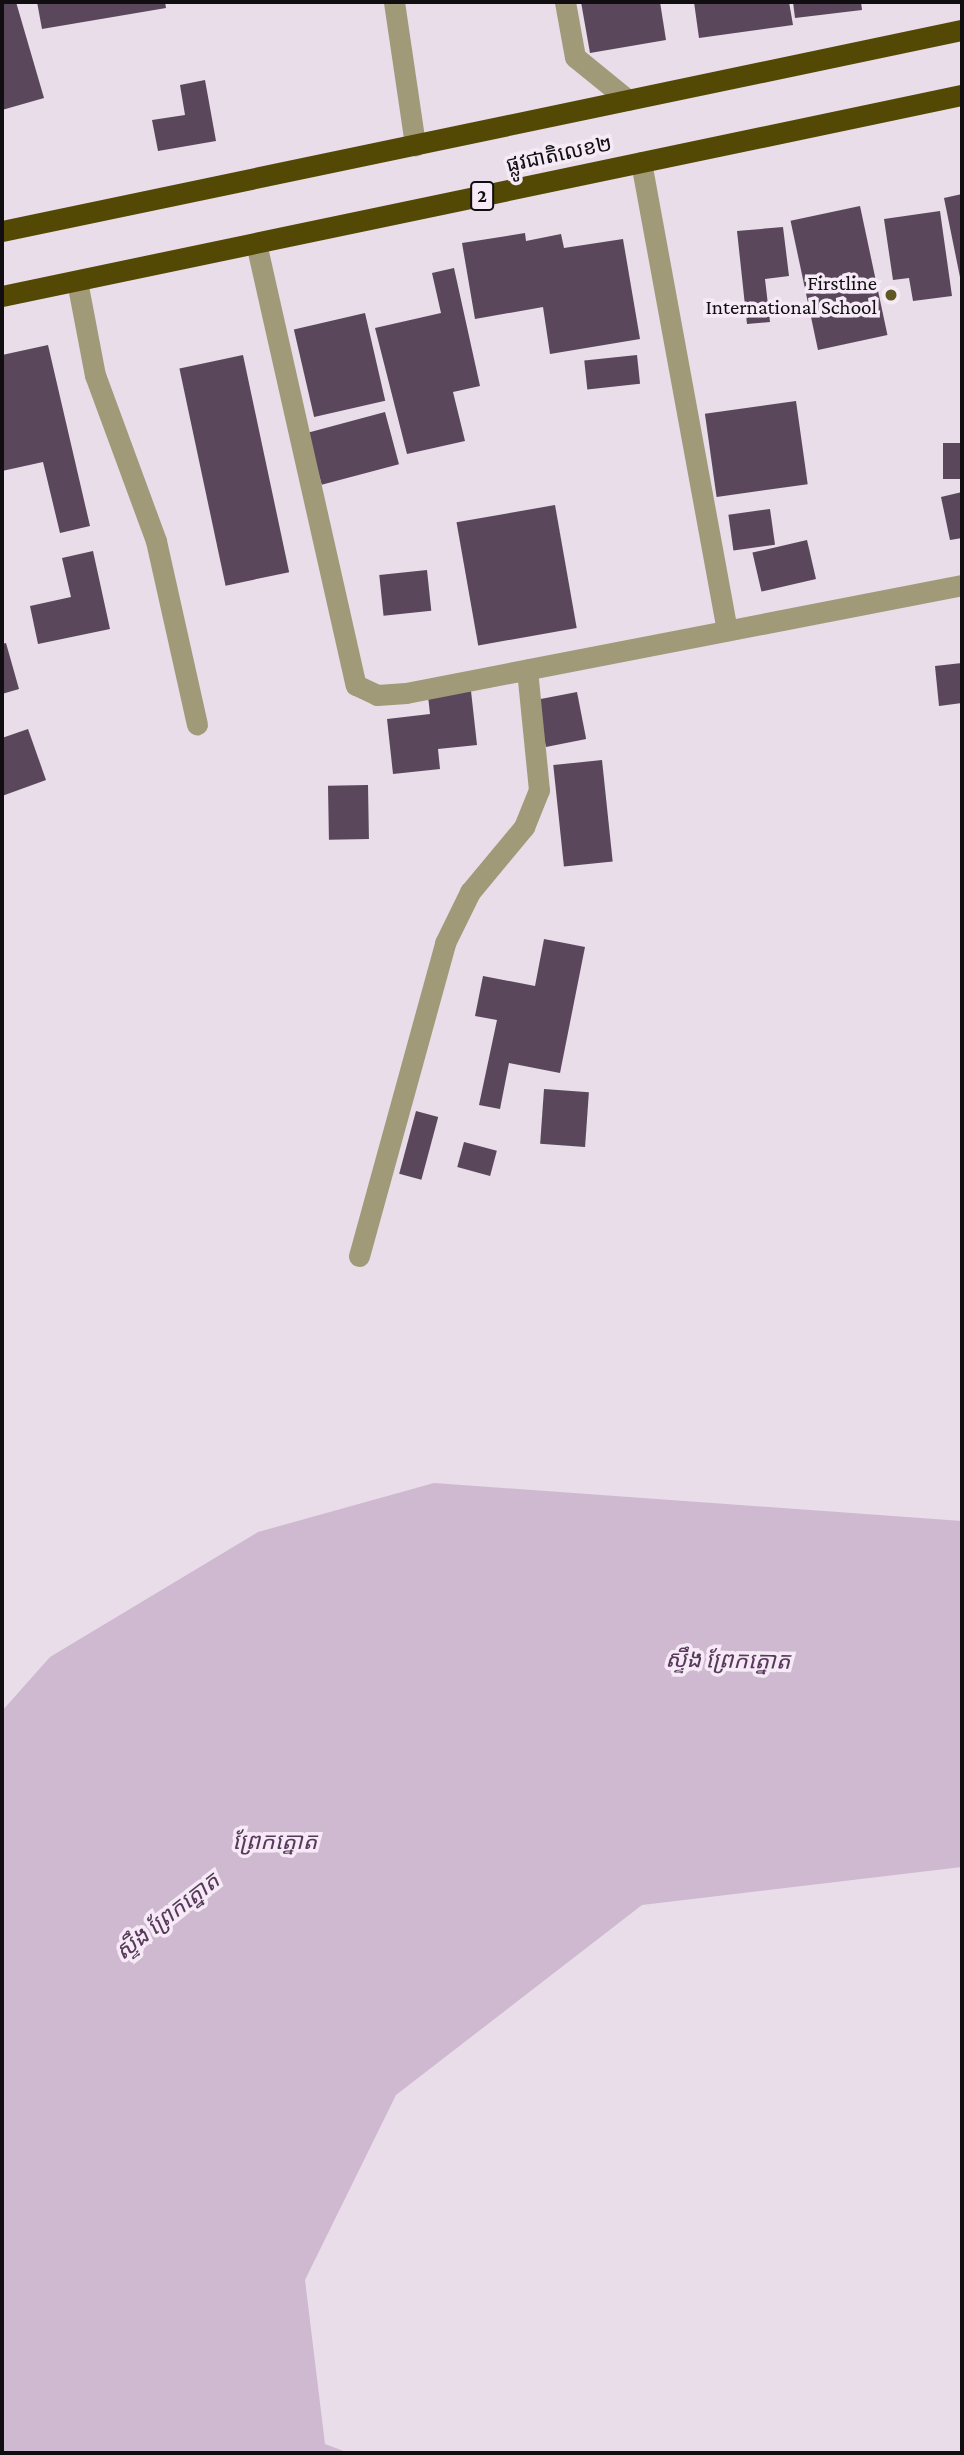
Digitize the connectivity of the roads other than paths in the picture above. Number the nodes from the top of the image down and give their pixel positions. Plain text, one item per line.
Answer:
1 (394, 2) edge
2 (565, 2) edge
3 (962, 30) edge
4 (962, 95) edge
5 (628, 100) junction
6 (415, 145) junction
7 (641, 162) junction
8 (2, 231) edge
9 (256, 243) junction
10 (77, 281) junction
11 (2, 296) edge
12 (962, 585) edge
13 (727, 630) junction
14 (527, 670) junction
15 (197, 724) dead end
16 (359, 1256) dead end

1 - 6 street
2 - 5 street
3 - 5 highway, ផ្លូវជាតិលេខ២
4 - 7 highway, ផ្លូវជាតិលេខ២ / 2
5 - 6 highway, ផ្លូវជាតិលេខ២
6 - 8 highway, ផ្លូវជាតិលេខ២
7 - 9 highway, ផ្លូវជាតិលេខ២ / 2
7 - 13 street
9 - 10 highway, ផ្លូវជាតិលេខ២ / 2
9 - 14 street
10 - 11 highway, ផ្លូវជាតិលេខ២ / 2
10 - 15 street
12 - 13 street
13 - 14 street
14 - 16 street

